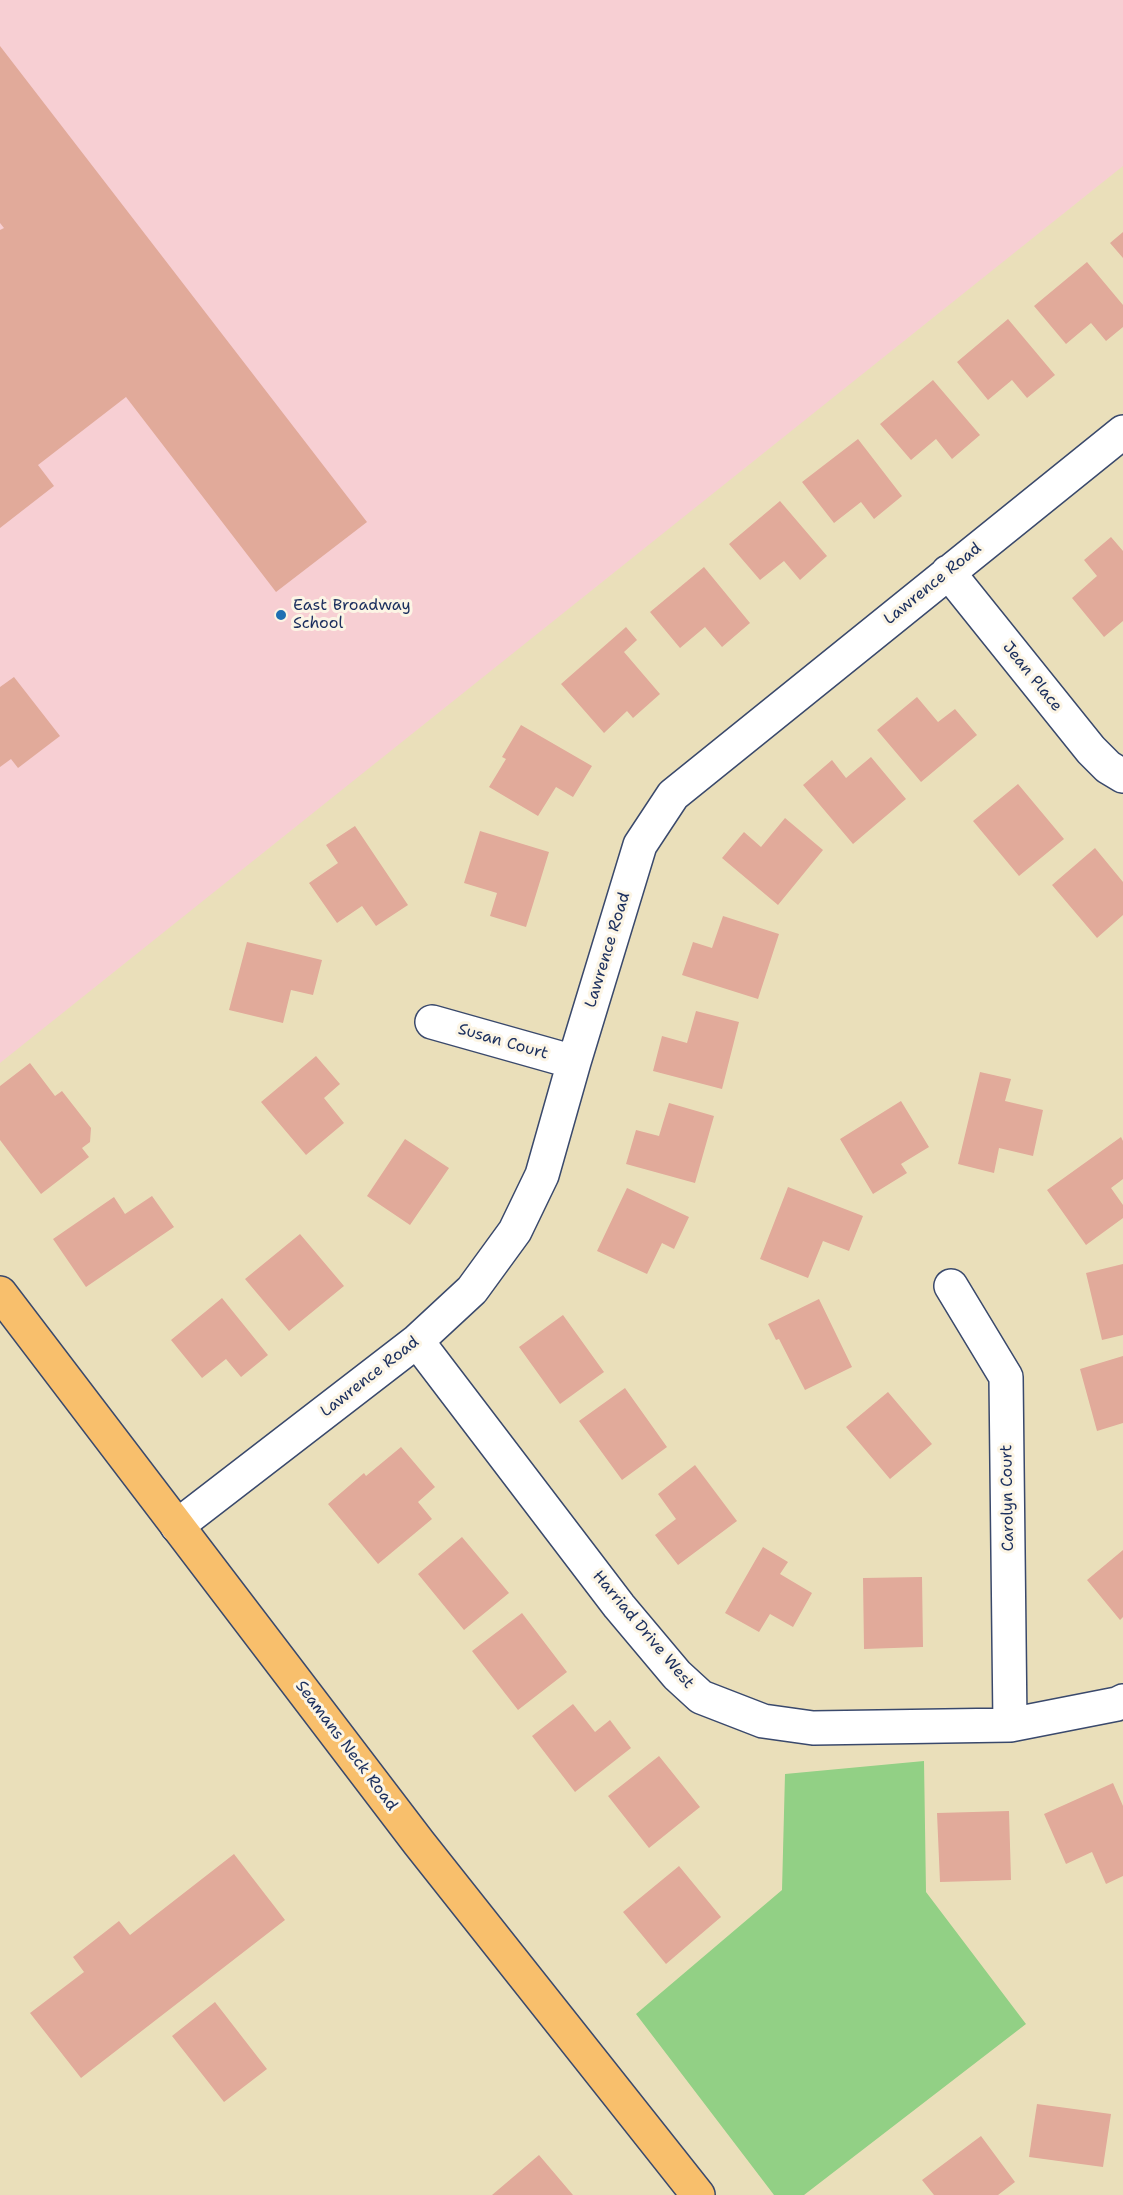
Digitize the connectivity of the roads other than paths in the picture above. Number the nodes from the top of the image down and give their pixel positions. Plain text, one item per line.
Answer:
1 (1123, 432) edge
2 (948, 572) junction
3 (1123, 776) edge
4 (432, 1022) dead end
5 (574, 1062) junction
6 (951, 1286) dead end
7 (0, 1293) edge
8 (417, 1341) junction
9 (177, 1526) junction
10 (1123, 1701) edge
11 (1010, 1725) junction
12 (698, 2195) edge

1 - 2 street, Lawrence Road
2 - 3 street, Jean Place
2 - 5 street, Lawrence Road
4 - 5 street, Susan Court
5 - 8 street, Lawrence Road
6 - 11 street, Carolyn Court
7 - 9 main road, Seamans Neck Road
8 - 9 street, Lawrence Road
8 - 11 street, Harriad Drive West
9 - 12 main road, Seamans Neck Road
10 - 11 street, Harriad Drive West

